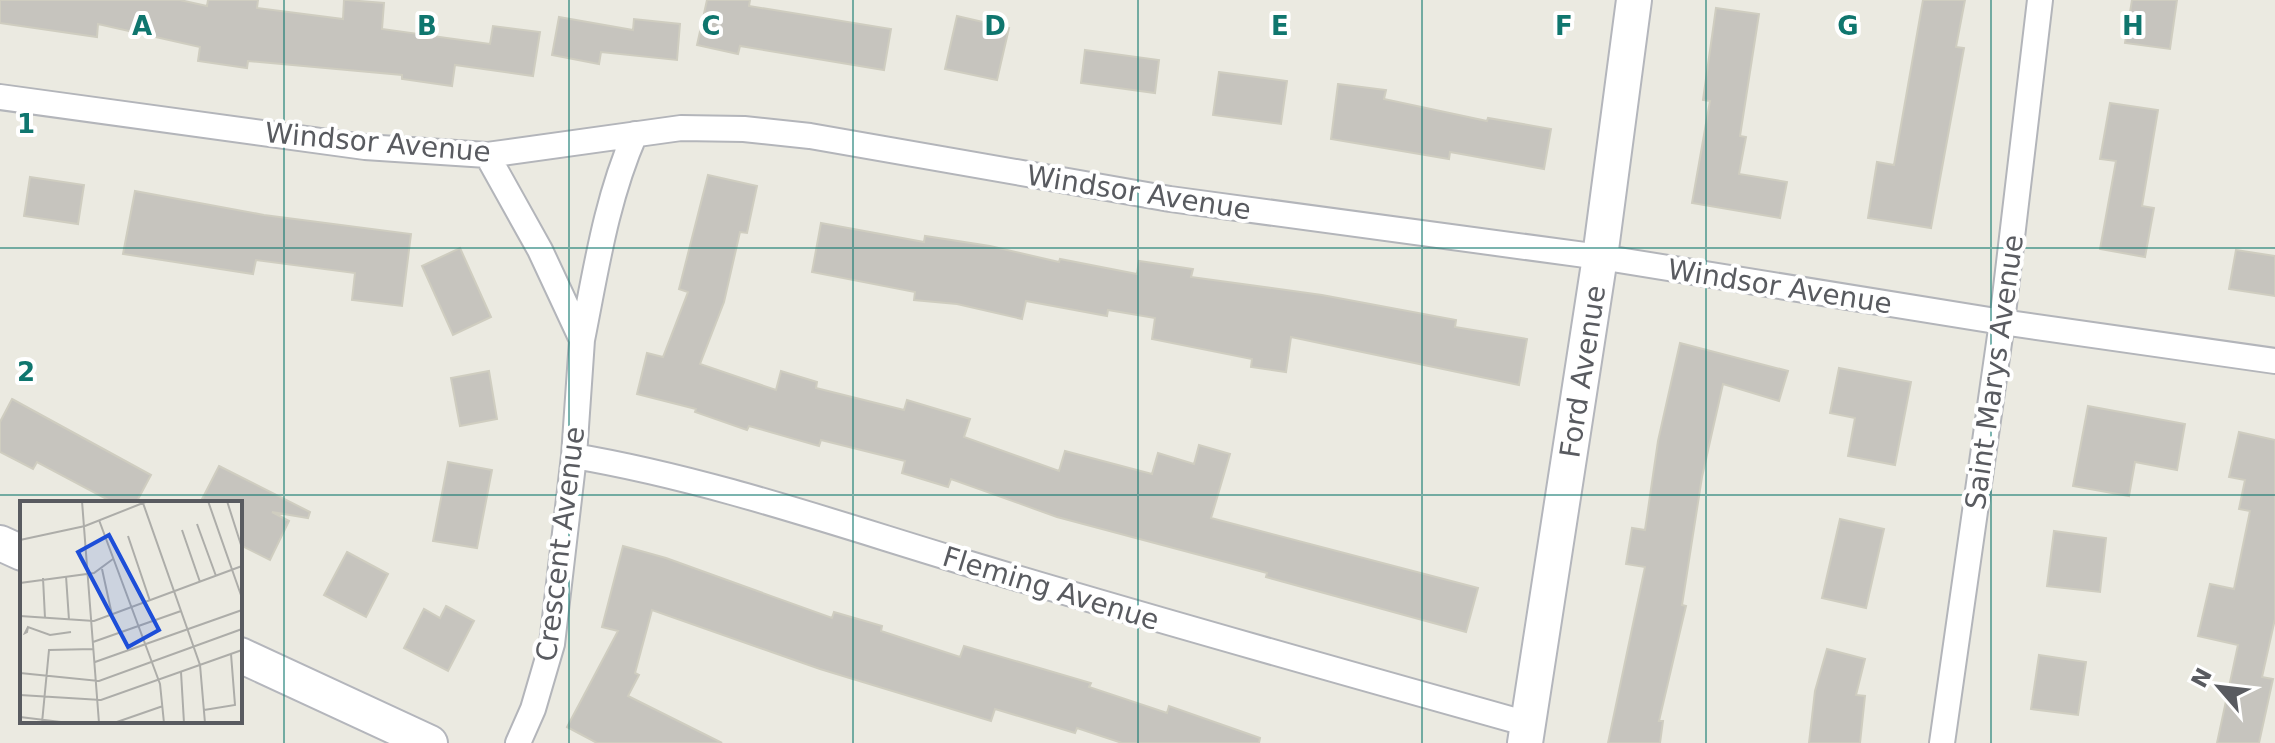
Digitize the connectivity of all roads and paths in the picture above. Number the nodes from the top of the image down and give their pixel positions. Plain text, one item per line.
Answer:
1 (1634, 0) edge
2 (2040, 0) edge
3 (0, 97) edge
4 (635, 134) junction
5 (487, 155) junction
6 (1600, 257) junction
7 (2002, 322) junction
8 (582, 340) junction
9 (2275, 361) edge
10 (574, 456) junction
11 (0, 543) edge
12 (20, 552) edge
13 (242, 656) edge
14 (1527, 734) edge
15 (430, 743) edge
16 (518, 743) edge
17 (1942, 743) edge

1 - 6 street, Ford Avenue
2 - 7 street, Saint Marys Avenue
3 - 5 street, Windsor Avenue
4 - 5 street, Windsor Avenue
4 - 6 street, Windsor Avenue
4 - 8 street, Crescent Avenue
5 - 8 street, Crescent Avenue
6 - 7 street, Windsor Avenue
6 - 14 street, Ford Avenue
7 - 9 street, Windsor Avenue
7 - 17 street, Saint Marys Avenue
8 - 10 street, Crescent Avenue
10 - 14 street, Fleming Avenue
10 - 16 street, Crescent Avenue
11 - 12 street
13 - 15 street

